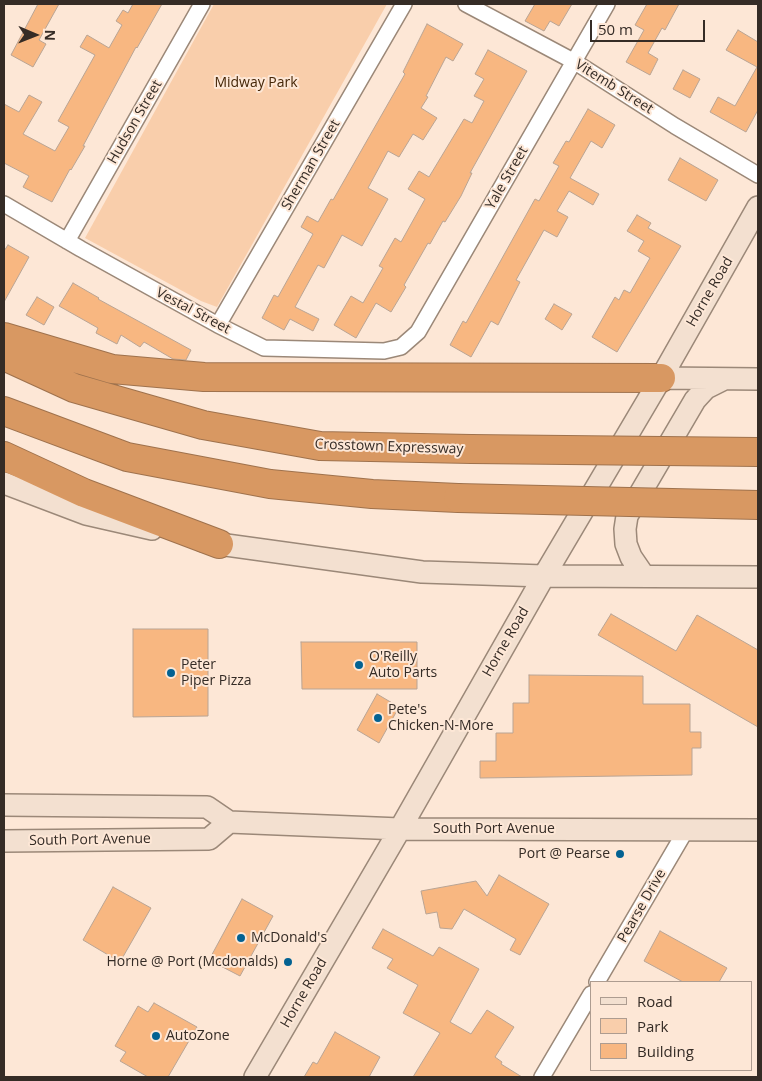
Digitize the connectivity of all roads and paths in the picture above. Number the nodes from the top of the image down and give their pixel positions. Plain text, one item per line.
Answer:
1 (202, 4) edge
2 (404, 4) edge
3 (466, 4) edge
4 (608, 4) edge
5 (575, 62) junction
6 (758, 175) edge
7 (4, 204) edge
8 (758, 207) edge
9 (68, 241) junction
10 (218, 325) junction
11 (4, 337) edge
12 (401, 347) joint
13 (4, 356) edge
14 (661, 378) junction
15 (724, 379) junction
16 (758, 379) edge
17 (4, 411) edge
18 (758, 452) edge
19 (4, 456) edge
20 (4, 484) edge
21 (758, 505) edge
22 (219, 544) junction
23 (544, 576) junction
24 (644, 576) junction
25 (758, 577) edge
26 (4, 805) edge
27 (230, 822) junction
28 (400, 829) junction
29 (686, 830) junction
30 (758, 830) edge
31 (4, 841) edge
32 (598, 981) edge
33 (590, 996) edge
34 (255, 1077) edge
35 (542, 1077) edge

1 - 9 street, Hudson Street
2 - 10 street, Sherman Street
3 - 5 street, Vitemb Street
4 - 5 street, Yale Street
5 - 6 street, Vitemb Street
5 - 12 street, Yale Street
7 - 9 street, Vestal Street
8 - 14 main road, Horne Road
9 - 10 street, Vestal Street
10 - 12 street, Vestal Street
11 - 14 highway
13 - 18 highway, Crosstown Expressway, bridge
14 - 15 main road
14 - 23 main road, Horne Road
15 - 16 main road
15 - 24 main road
17 - 21 highway, bridge
19 - 22 highway
20 - 22 main road
22 - 23 main road
23 - 24 main road
23 - 28 main road, Horne Road
24 - 25 main road
26 - 27 main road
27 - 28 main road, South Port Avenue
27 - 31 main road, South Port Avenue
28 - 29 main road, South Port Avenue
28 - 34 main road, Horne Road
29 - 30 main road, South Port Avenue
29 - 32 street, Pearse Drive
33 - 35 street

